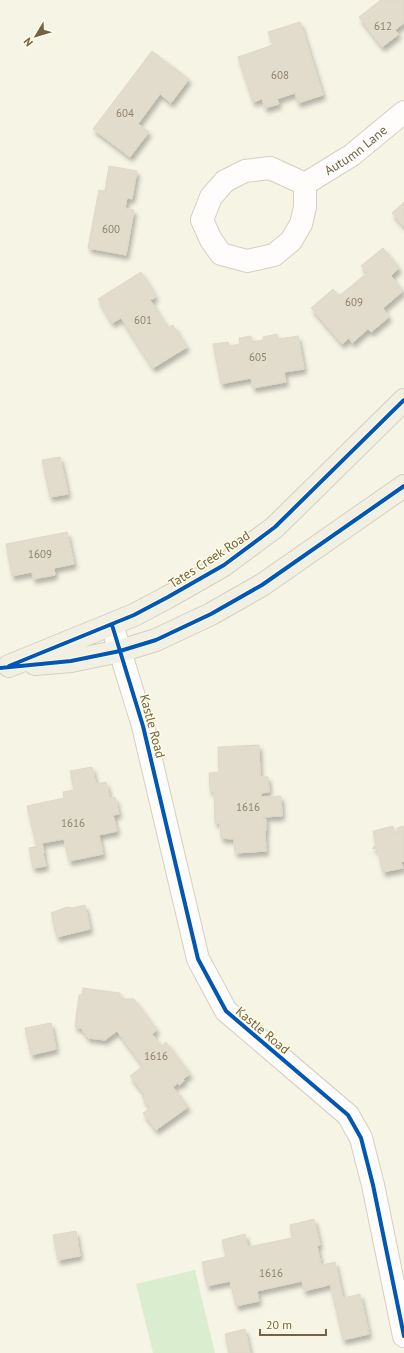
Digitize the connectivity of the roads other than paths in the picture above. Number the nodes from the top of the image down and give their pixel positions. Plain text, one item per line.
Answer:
1 (404, 112) edge
2 (304, 184) junction
3 (404, 401) edge
4 (404, 486) edge
5 (112, 625) junction
6 (120, 651) junction
7 (4, 667) edge
8 (404, 1336) edge

1 - 2 street, Autumn Lane
2 - 2 street
3 - 5 main road, Tates Creek Road
4 - 6 main road, Tates Creek Road
5 - 6 street, Kastle Road
5 - 7 main road, Tates Creek Road
6 - 7 main road, Tates Creek Road
6 - 8 street, Kastle Road

